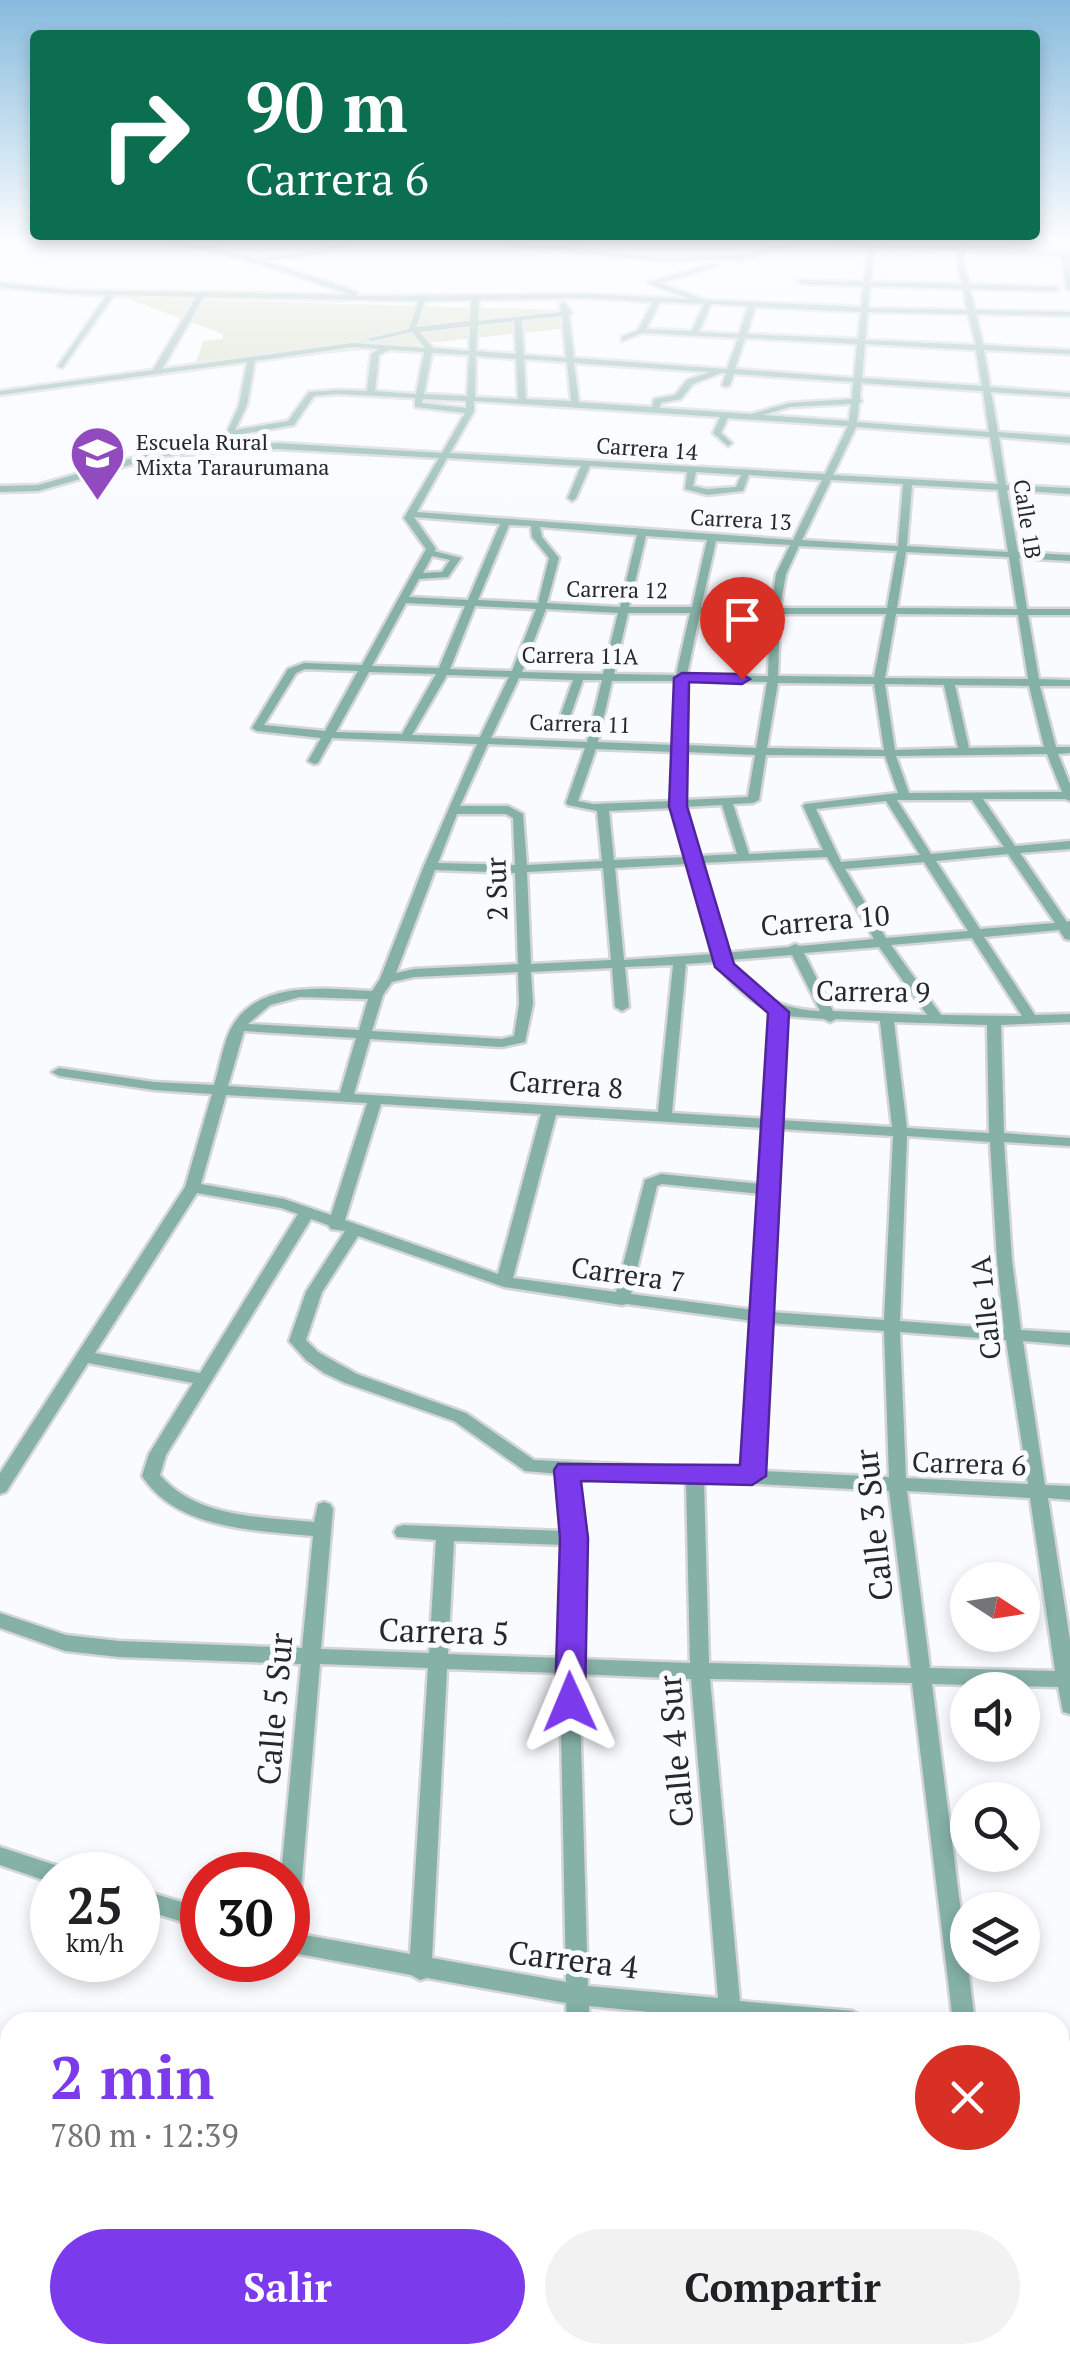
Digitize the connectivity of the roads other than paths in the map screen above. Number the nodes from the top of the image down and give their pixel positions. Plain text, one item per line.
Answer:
1 (71, 353) edge
2 (167, 353) edge
3 (283, 353) edge
4 (376, 353) edge
5 (428, 353) edge
6 (476, 353) edge
7 (512, 353) edge
8 (571, 353) edge
9 (739, 353) edge
10 (863, 353) edge
11 (981, 353) edge
12 (522, 354) junction
13 (252, 357) junction
14 (571, 358) junction
15 (62, 366) dead end
16 (157, 370) junction
17 (733, 370) junction
18 (858, 377) junction
19 (726, 385) dead end
20 (986, 388) junction
21 (0, 391) edge
22 (371, 394) junction
23 (1070, 395) edge
24 (422, 396) junction
25 (474, 398) junction
26 (522, 400) junction
27 (858, 402) junction
28 (575, 404) junction
29 (656, 410) junction
30 (470, 411) junction
31 (725, 414) junction
32 (752, 417) junction
33 (852, 425) junction
34 (228, 433) junction
35 (992, 434) junction
36 (1070, 440) edge
37 (728, 444) dead end
38 (221, 447) junction
39 (446, 454) junction
40 (587, 462) junction
41 (692, 469) junction
42 (746, 472) junction
43 (826, 477) junction
44 (908, 482) junction
45 (1004, 487) junction
46 (0, 489) edge
47 (1070, 490) edge
48 (572, 498) dead end
49 (410, 514) junction
50 (505, 522) junction
51 (535, 524) junction
52 (642, 532) junction
53 (712, 538) junction
54 (799, 542) junction
55 (902, 548) junction
56 (430, 553) junction
57 (1015, 555) junction
58 (1070, 558) edge
59 (416, 576) junction
60 (402, 600) junction
61 (472, 604) junction
62 (541, 607) junction
63 (626, 610) junction
64 (698, 611) junction
65 (775, 611) junction
66 (888, 611) junction
67 (1021, 612) junction
68 (1070, 612) edge
69 (368, 669) junction
70 (442, 672) junction
71 (516, 674) junction
72 (610, 675) junction
73 (579, 677) junction
74 (682, 678) junction
75 (773, 680) junction
76 (879, 682) junction
77 (1070, 682) edge
78 (949, 683) junction
79 (1034, 683) junction
80 (566, 714) dead end
81 (329, 735) junction
82 (405, 738) junction
83 (486, 740) junction
84 (592, 743) junction
85 (683, 746) junction
86 (760, 750) junction
87 (1070, 750) edge
88 (1051, 751) junction
89 (965, 753) junction
90 (890, 754) junction
91 (314, 761) dead end
92 (975, 796) junction
93 (1069, 796) edge
94 (888, 797) junction
95 (905, 797) junction
96 (727, 802) junction
97 (678, 806) junction
98 (603, 808) junction
99 (453, 810) junction
100 (1070, 846) edge
101 (1009, 850) junction
102 (929, 857) junction
103 (744, 858) junction
104 (693, 860) junction
105 (834, 860) junction
106 (605, 864) junction
107 (430, 866) junction
108 (519, 869) junction
109 (1067, 929) edge
110 (972, 933) junction
111 (880, 939) junction
112 (795, 948) junction
113 (719, 954) junction
114 (680, 961) junction
115 (619, 965) junction
116 (525, 970) junction
117 (388, 979) junction
118 (376, 996) junction
119 (622, 1007) dead end
120 (779, 1012) junction
121 (936, 1017) junction
122 (830, 1018) junction
123 (1070, 1018) edge
124 (887, 1019) junction
125 (1031, 1020) junction
126 (994, 1021) junction
127 (238, 1026) junction
128 (361, 1036) junction
129 (59, 1072) dead end
130 (220, 1088) junction
131 (346, 1096) junction
132 (376, 1098) junction
133 (550, 1108) junction
134 (666, 1116) junction
135 (776, 1122) junction
136 (900, 1131) junction
137 (996, 1138) junction
138 (1070, 1142) edge
139 (193, 1187) junction
140 (771, 1190) junction
141 (306, 1213) junction
142 (344, 1228) junction
143 (504, 1282) junction
144 (622, 1300) junction
145 (762, 1316) junction
146 (892, 1327) junction
147 (1013, 1336) junction
148 (1070, 1339) edge
149 (86, 1357) junction
150 (202, 1380) junction
151 (567, 1470) junction
152 (695, 1473) junction
153 (752, 1476) junction
154 (0, 1487) edge
155 (898, 1488) junction
156 (1041, 1493) junction
157 (1070, 1494) edge
158 (403, 1532) dead end
159 (446, 1534) junction
160 (574, 1538) junction
161 (0, 1620) edge
162 (312, 1658) junction
163 (435, 1660) junction
164 (569, 1665) junction
165 (700, 1671) junction
166 (924, 1676) junction
167 (1068, 1679) edge
168 (1070, 1706) edge
169 (294, 1852) edge
170 (0, 1856) edge
171 (30, 1866) edge
172 (310, 1947) edge
173 (420, 1970) junction
174 (578, 1995) junction
175 (578, 2012) edge
176 (701, 2012) edge
177 (730, 2012) edge
178 (963, 2012) edge

1 - 15 street
2 - 16 street
3 - 13 street
4 - 22 street
5 - 24 street
6 - 25 street
7 - 12 street
8 - 14 street
9 - 17 street
10 - 18 street
11 - 20 street, Calle 1B
12 - 14 street
12 - 26 street
13 - 16 street
13 - 34 street
14 - 17 street
14 - 28 street
16 - 21 street
17 - 18 street
17 - 19 street
17 - 29 street
18 - 20 street
18 - 27 street
20 - 23 street
20 - 35 street, Calle 1B
22 - 24 street
22 - 34 street
24 - 25 street
24 - 30 street
25 - 26 street
25 - 30 street
26 - 28 street
27 - 32 street
27 - 33 street
28 - 29 street
29 - 31 street
30 - 39 street
31 - 32 street
31 - 37 street
32 - 33 street
33 - 35 street
33 - 43 street
34 - 38 street
35 - 36 street
35 - 45 street, Calle 1B
38 - 39 street, Carrera 14
38 - 46 street, Carrera 14
39 - 40 street, Carrera 14
39 - 49 street
40 - 41 street, Carrera 14
40 - 48 street
41 - 42 street, Carrera 14
41 - 42 street
42 - 43 street, Carrera 14
43 - 44 street, Carrera 14
43 - 54 street
44 - 45 street, Carrera 14
44 - 55 street
45 - 47 street, Carrera 14
45 - 57 street, Calle 1B
49 - 50 street, Carrera 13
49 - 56 street
50 - 51 street, Carrera 13
50 - 61 street
51 - 52 street, Carrera 13
51 - 62 street
52 - 53 street, Carrera 13
52 - 63 street
53 - 54 street, Carrera 13
53 - 64 street
54 - 55 street, Carrera 13
54 - 65 street
55 - 57 street, Carrera 13
55 - 66 street
56 - 59 street
56 - 59 street
57 - 58 street, Carrera 13
57 - 67 street, Calle 1B
59 - 60 street
60 - 61 street, Carrera 12
60 - 69 street
61 - 62 street, Carrera 12
61 - 70 street
62 - 63 street, Carrera 12
62 - 71 street
63 - 64 street, Carrera 12
63 - 72 street
64 - 65 street, Carrera 12
64 - 74 street
65 - 66 street, Carrera 12
65 - 75 street
66 - 67 street, Carrera 12
66 - 76 street
67 - 68 street, Carrera 12
67 - 79 street, Calle 1B
69 - 70 street, Carrera 11A
69 - 81 street
69 - 81 street, Carrera 11A
70 - 71 street, Carrera 11A
70 - 82 street
71 - 73 street, Carrera 11A
71 - 83 street
72 - 73 street, Carrera 11A
72 - 74 street, Carrera 11A
72 - 84 street
73 - 80 street
74 - 75 street, Carrera 11A
74 - 85 street
75 - 76 street, Carrera 11A
75 - 86 street
76 - 78 street, Carrera 11A
76 - 90 street
77 - 79 street, Carrera 11A
78 - 79 street, Carrera 11A
78 - 89 street
79 - 88 street, Calle 1B
81 - 82 street, Carrera 11
81 - 91 street
82 - 83 street, Carrera 11
83 - 84 street, Carrera 11
83 - 99 street
84 - 85 street, Carrera 11
84 - 98 street
85 - 86 street, Carrera 11
85 - 97 street
86 - 90 street, Carrera 11
86 - 96 street
87 - 88 street, Carrera 11
88 - 89 street, Carrera 11
88 - 93 street, Calle 1B
89 - 90 street, Carrera 11
90 - 95 street
92 - 93 street
92 - 95 street
92 - 101 street
94 - 95 street
94 - 102 street
94 - 105 street
96 - 97 street
96 - 103 street
97 - 98 street
97 - 104 street
98 - 106 street
99 - 107 street
99 - 108 street, 2 Sur
100 - 101 street
101 - 102 street
101 - 109 street
102 - 105 street
102 - 110 street
103 - 104 street
103 - 105 street
104 - 106 street
104 - 113 street
105 - 111 street
106 - 108 street
106 - 115 street
107 - 108 street
107 - 117 street
108 - 116 street, 2 Sur
109 - 110 street, Carrera 10
110 - 111 street, Carrera 10
110 - 125 street
111 - 112 street, Carrera 10
111 - 121 street
112 - 113 street, Carrera 10
112 - 122 street
113 - 114 street, Carrera 10
113 - 120 street
114 - 115 street, Carrera 10
114 - 134 street
115 - 116 street, Carrera 10
115 - 119 street
116 - 117 street, Carrera 10
116 - 128 street, 2 Sur
117 - 118 street
118 - 127 street
118 - 128 street
120 - 122 street, Carrera 9
120 - 135 street, Carrera 9
121 - 124 street, Carrera 9
121 - 126 street, Carrera 9
122 - 124 street, Carrera 9
123 - 125 street, Carrera 9
124 - 136 street, Calle 3 Sur
125 - 126 street, Carrera 9
126 - 137 street, Calle 1A
127 - 128 street
127 - 130 street
128 - 131 street
129 - 130 street, Carrera 8
130 - 131 street, Carrera 8
130 - 139 street
131 - 132 street, Carrera 8
132 - 133 street, Carrera 8
132 - 142 street
133 - 134 street, Carrera 8
133 - 143 street
134 - 135 street, Carrera 8
135 - 136 street, Carrera 8
135 - 140 street, Carrera 9
136 - 137 street, Carrera 8
136 - 146 street, Calle 3 Sur
137 - 138 street, Carrera 8
137 - 147 street, Calle 1A
139 - 141 street, Carrera 7
139 - 149 street
140 - 144 street
140 - 145 street, Carrera 9
141 - 142 street, Carrera 7
141 - 150 street
142 - 143 street, Carrera 7
142 - 151 street, Carrera 6
143 - 144 street, Carrera 7
144 - 145 street, Carrera 7
145 - 146 street, Carrera 7
145 - 153 street, Carrera 9
146 - 147 street, Carrera 7
146 - 155 street, Calle 3 Sur
147 - 148 street, Carrera 7
147 - 156 street, Calle 1A
149 - 150 street
149 - 154 street
150 - 162 street, Calle 5 Sur
151 - 152 street, Carrera 6
151 - 160 street
152 - 153 street, Carrera 6
152 - 165 street, Calle 4 Sur
153 - 155 street, Carrera 6
155 - 156 street, Carrera 6
155 - 166 street, Calle 3 Sur
156 - 157 street, Carrera 6
156 - 167 street, Calle 1A
158 - 159 street
159 - 160 street
159 - 163 street
160 - 164 street
161 - 162 street, Carrera 5
162 - 163 street, Carrera 5
162 - 169 street, Calle 5 Sur
163 - 164 street, Carrera 5
163 - 173 street
164 - 165 street, Carrera 5
164 - 174 street
165 - 166 street, Carrera 5
165 - 177 street, Calle 4 Sur
166 - 167 street, Carrera 5
166 - 178 street, Calle 3 Sur
167 - 168 street, Calle 1A
170 - 171 street
172 - 173 street, Carrera 4
173 - 174 street, Carrera 4
174 - 175 street
174 - 176 street, Carrera 4

